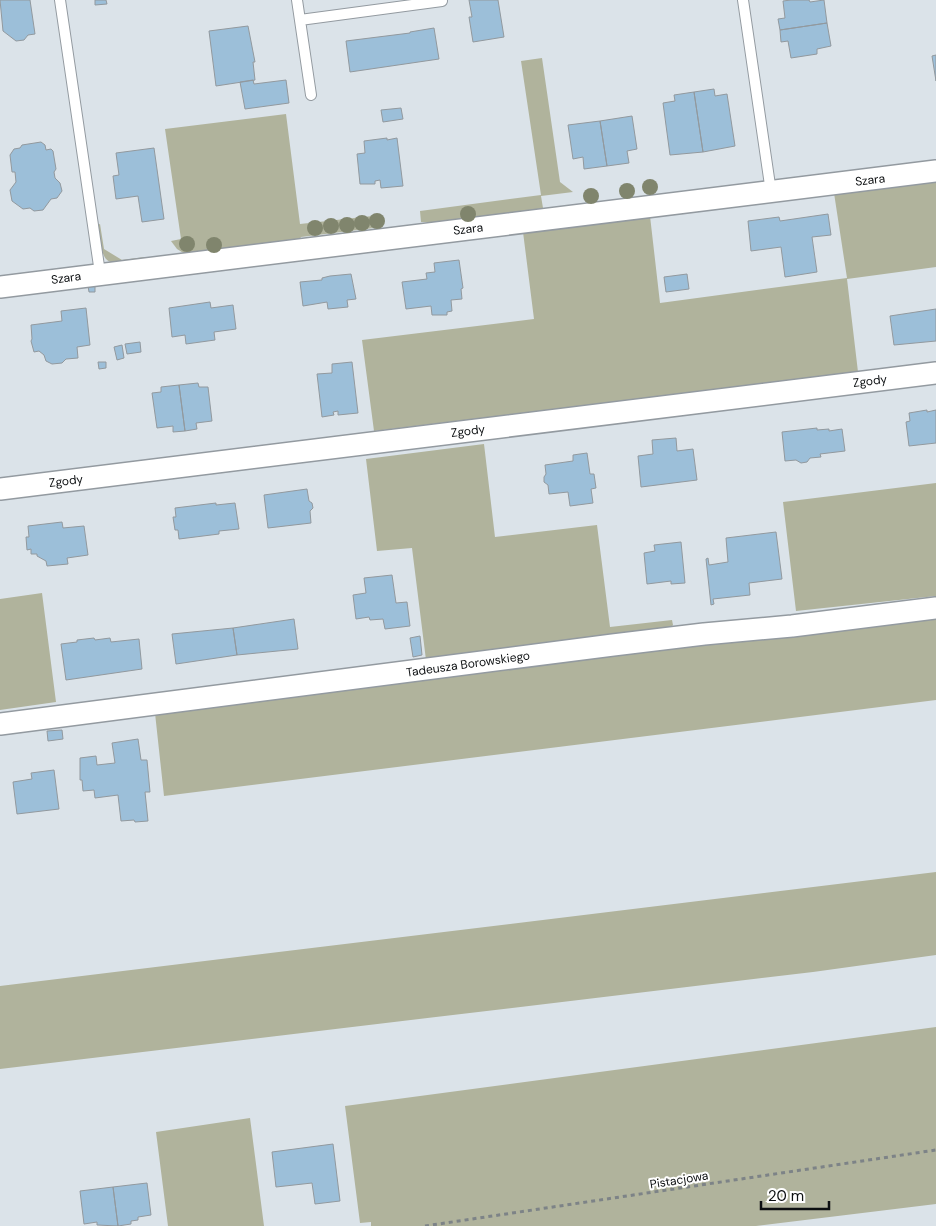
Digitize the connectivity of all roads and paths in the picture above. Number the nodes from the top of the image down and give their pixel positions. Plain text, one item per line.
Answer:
1 (60, 0) edge
2 (298, 0) edge
3 (743, 0) edge
4 (442, 1) edge
5 (300, 20) junction
6 (310, 94) dead end
7 (936, 171) edge
8 (771, 192) junction
9 (100, 274) junction
10 (0, 287) edge
11 (936, 373) edge
12 (0, 489) edge
13 (936, 608) edge
14 (0, 724) edge
15 (936, 1150) edge
16 (425, 1226) edge

1 - 9 lane
2 - 5 lane
3 - 8 lane
4 - 5 lane
5 - 6 lane
7 - 8 street, Szara
8 - 9 street, Szara
9 - 10 street, Szara
11 - 12 street, Zgody
13 - 14 street, Tadeusza Borowskiego
15 - 16 path, Pistacjowa

